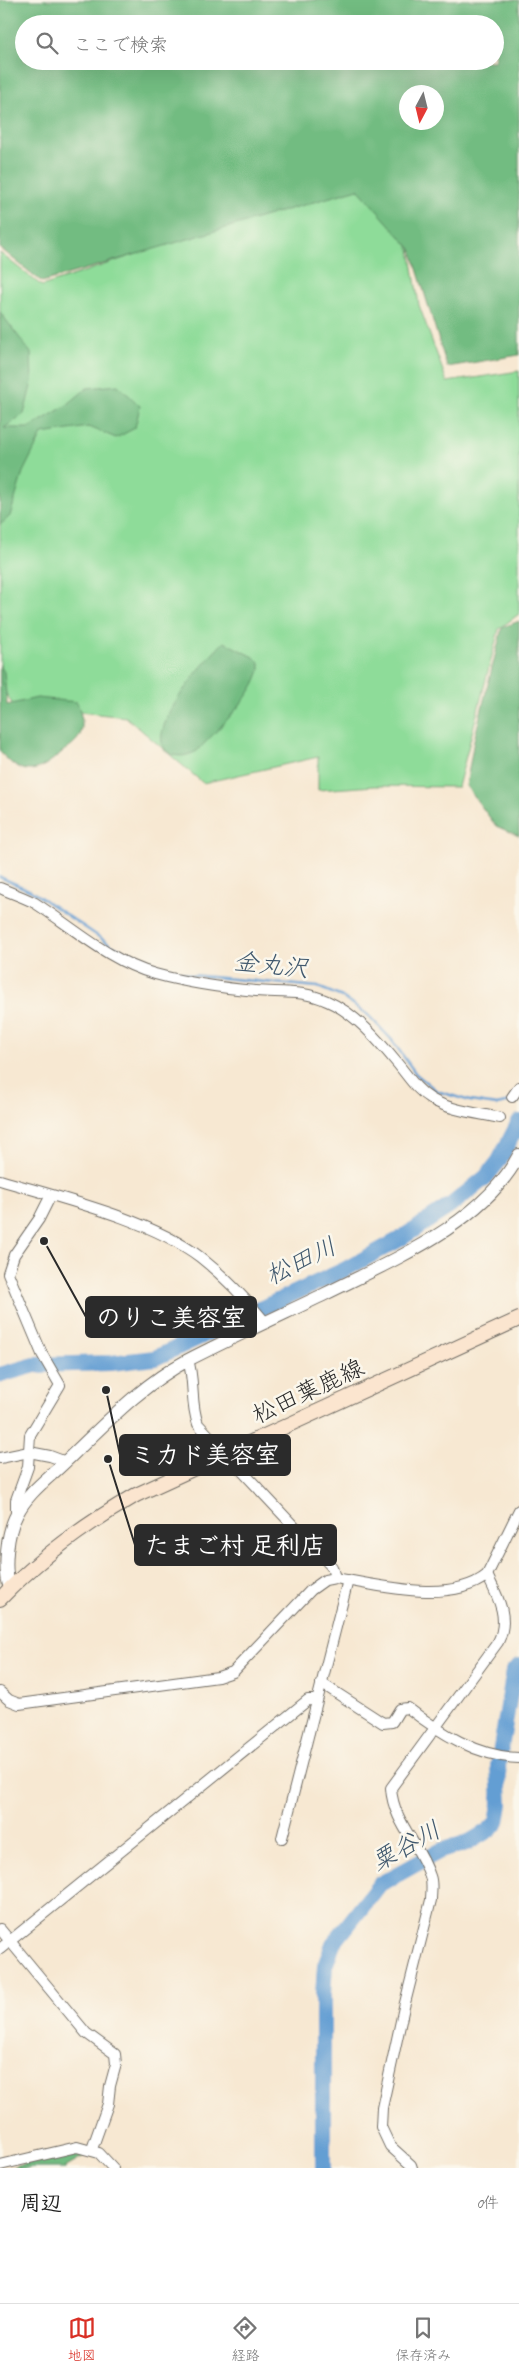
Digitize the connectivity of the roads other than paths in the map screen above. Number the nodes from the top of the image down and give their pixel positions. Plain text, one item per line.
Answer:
1 (0, 888) edge
2 (519, 1087) edge
3 (512, 1097) dead end
4 (500, 1118) dead end
5 (519, 1155) edge
6 (0, 1180) edge
7 (51, 1195) junction
8 (519, 1319) edge
9 (265, 1322) junction
10 (188, 1360) junction
11 (29, 1452) junction
12 (225, 1454) junction
13 (0, 1458) edge
14 (66, 1462) junction
15 (519, 1510) edge
16 (16, 1514) junction
17 (487, 1575) junction
18 (336, 1578) junction
19 (348, 1580) junction
20 (10, 1588) junction
21 (0, 1599) edge
22 (321, 1682) junction
23 (0, 1692) edge
24 (316, 1700) junction
25 (435, 1729) junction
26 (519, 1758) edge
27 (282, 1838) dead end
28 (0, 1929) edge
29 (10, 1941) junction
30 (0, 1949) edge
31 (92, 2149) junction
32 (0, 2165) edge
33 (113, 2168) edge
34 (412, 2168) edge

1 - 4 street
2 - 3 street
5 - 9 street
6 - 7 street
7 - 9 street
7 - 11 street
8 - 12 main road, 松田葉鹿線
9 - 10 street
10 - 12 street
10 - 14 street
11 - 13 street
11 - 14 street
11 - 16 street
12 - 18 street
12 - 20 main road, 松田葉鹿線
14 - 16 street
15 - 17 street
16 - 20 street
17 - 19 street
17 - 25 street
18 - 19 street
18 - 23 street
19 - 22 street
20 - 21 main road, 松田葉鹿線
22 - 24 street
22 - 25 street
24 - 27 street
24 - 29 street
25 - 26 street
25 - 34 street
28 - 29 street
29 - 30 street
29 - 31 street
31 - 32 street
31 - 33 street

